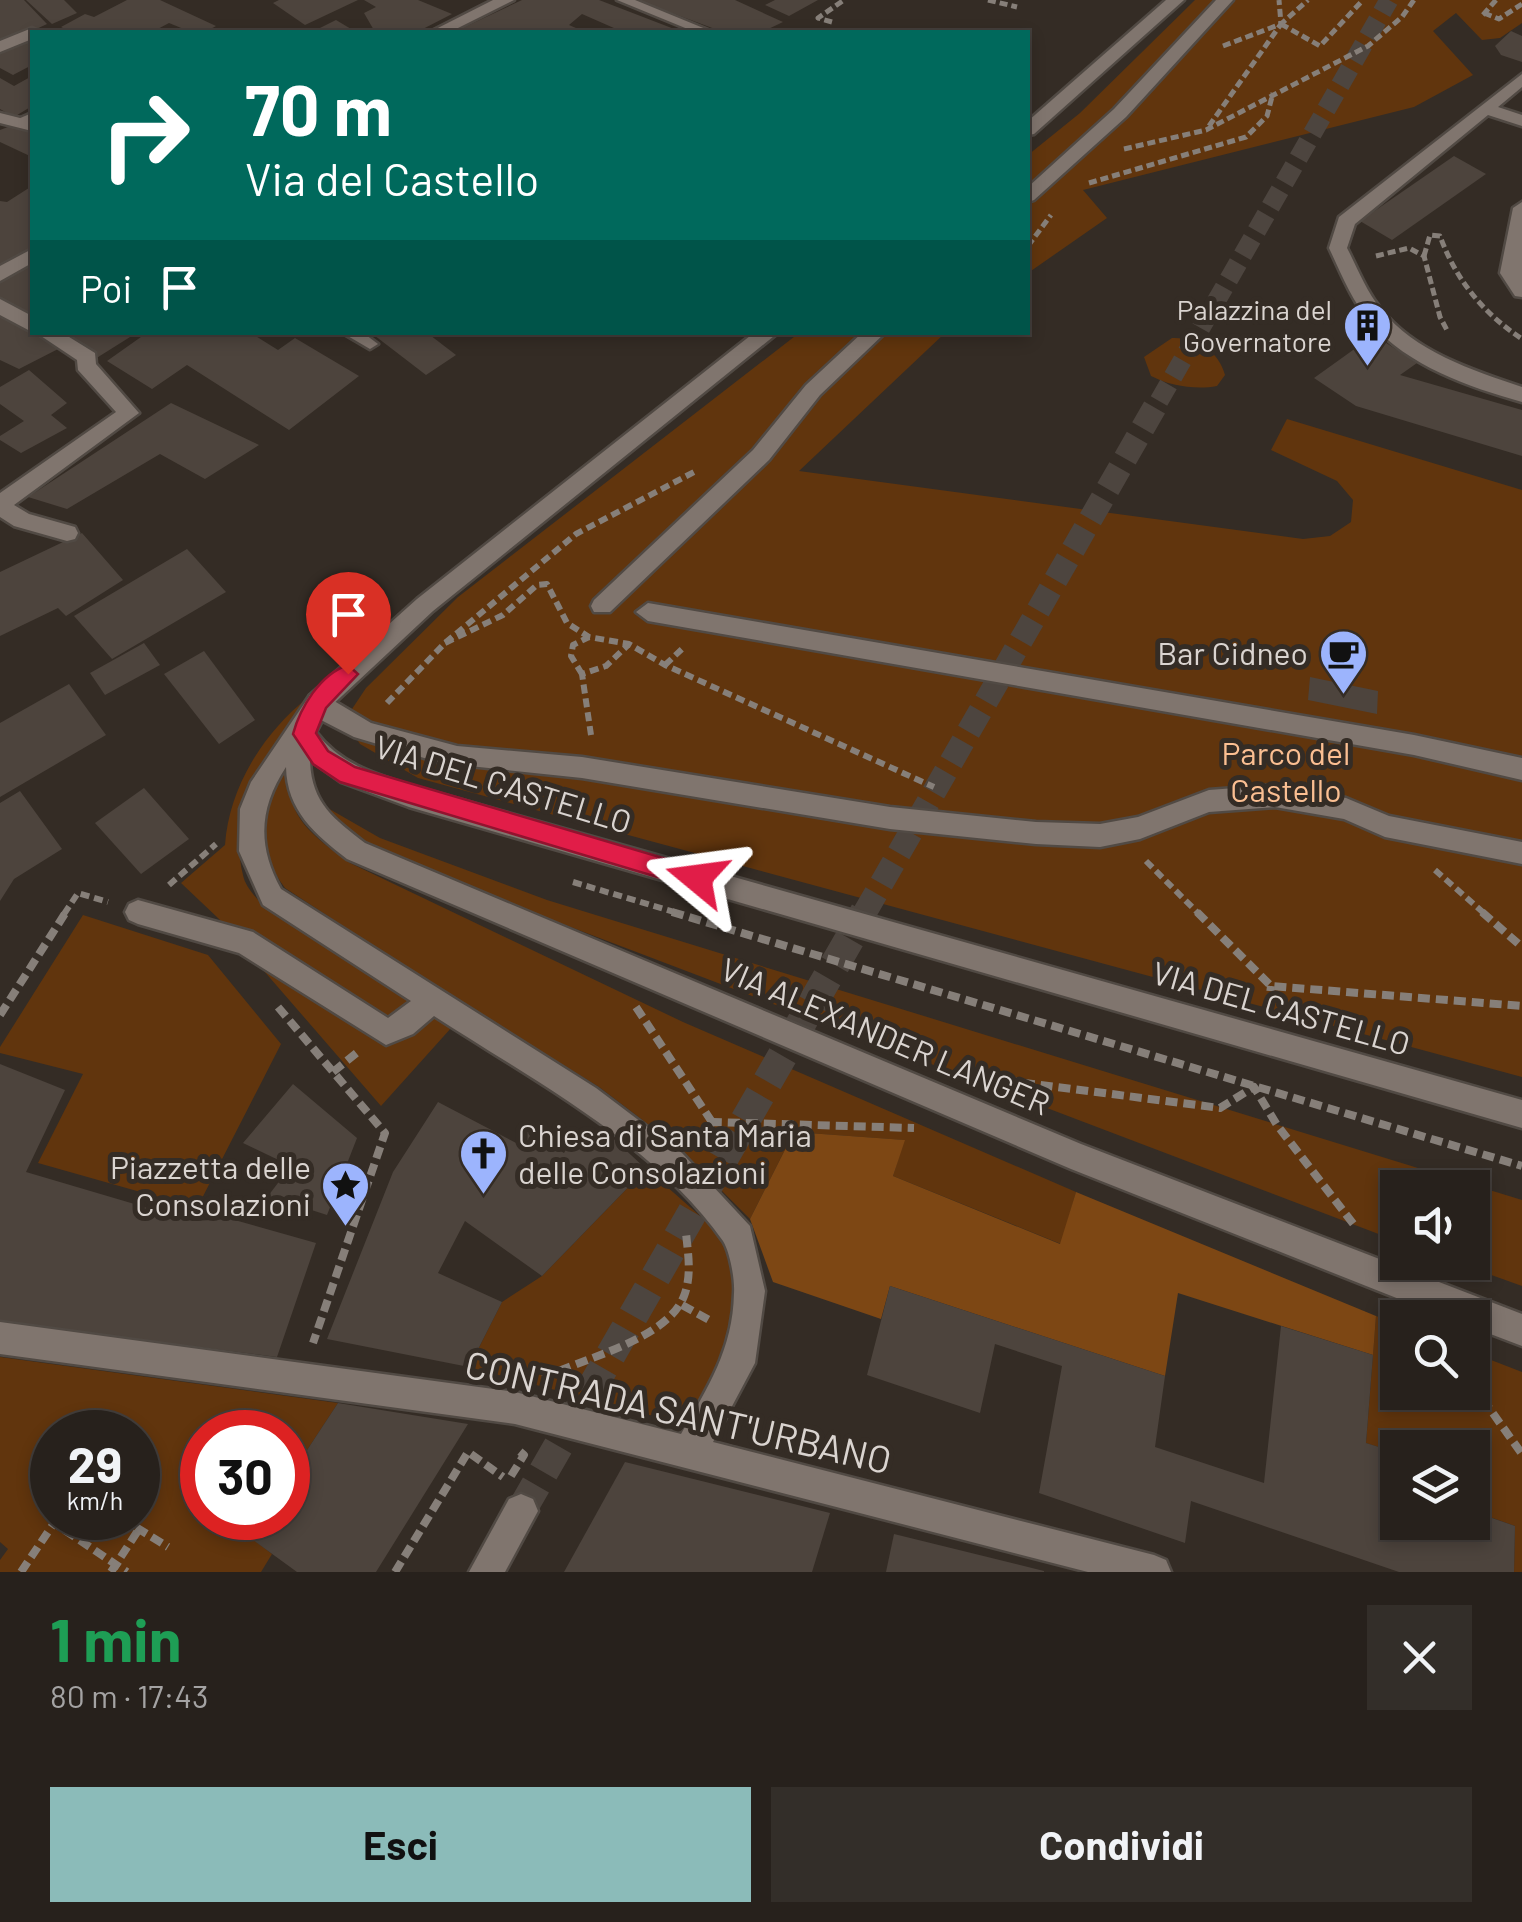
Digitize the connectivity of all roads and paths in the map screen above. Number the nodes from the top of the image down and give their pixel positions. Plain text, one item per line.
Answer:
1 (464, 0) edge
2 (506, 0) edge
3 (623, 0) edge
4 (844, 0) edge
5 (988, 0) edge
6 (1176, 0) edge
7 (1225, 0) edge
8 (1279, 0) edge
9 (1308, 0) edge
10 (1363, 0) edge
11 (1414, 0) edge
12 (1496, 0) edge
13 (1522, 4) edge
14 (1017, 7) dead end
15 (480, 13) junction
16 (832, 22) dead end
17 (1281, 24) junction
18 (442, 30) edge
19 (701, 30) edge
20 (30, 34) edge
21 (0, 47) edge
22 (1165, 68) junction
23 (1522, 80) edge
24 (1274, 92) junction
25 (1486, 108) junction
26 (0, 118) edge
27 (1522, 120) edge
28 (29, 122) edge
29 (1030, 128) edge
30 (1206, 130) junction
31 (1064, 164) junction
32 (1076, 186) dead end
33 (1030, 194) edge
34 (1522, 208) edge
35 (1054, 212) dead end
36 (1030, 243) edge
37 (1380, 252) dead end
38 (30, 256) edge
39 (1424, 256) junction
40 (0, 275) edge
41 (1521, 289) edge
42 (0, 306) edge
43 (30, 324) edge
44 (50, 335) edge
45 (354, 335) edge
46 (765, 335) edge
47 (873, 335) edge
48 (1450, 336) dead end
49 (1522, 339) edge
50 (370, 344) dead end
51 (1522, 394) edge
52 (695, 471) dead end
53 (0, 506) edge
54 (22, 520) junction
55 (0, 530) edge
56 (66, 533) dead end
57 (602, 606) dead end
58 (648, 612) dead end
59 (572, 623) dead end
60 (589, 637) dead end
61 (445, 643) junction
62 (582, 674) junction
63 (311, 717) junction
64 (362, 729) junction
65 (1522, 769) edge
66 (600, 770) junction
67 (947, 792) dead end
68 (1385, 826) junction
69 (1118, 834) junction
70 (218, 843) dead end
71 (1522, 853) edge
72 (556, 877) dead end
73 (172, 880) dead end
74 (88, 896) dead end
75 (138, 912) dead end
76 (1522, 947) edge
77 (602, 956) junction
78 (270, 998) dead end
79 (432, 1001) junction
80 (1522, 1006) edge
81 (0, 1015) edge
82 (362, 1048) dead end
83 (333, 1072) junction
84 (1254, 1086) junction
85 (939, 1099) junction
86 (1522, 1114) edge
87 (712, 1122) junction
88 (672, 1163) junction
89 (1522, 1166) edge
90 (1398, 1285) junction
91 (1522, 1330) edge
92 (0, 1338) edge
93 (306, 1361) dead end
94 (506, 1406) junction
95 (1490, 1409) edge
96 (689, 1453) junction
97 (1522, 1454) edge
98 (520, 1511) tunnel mouth
99 (132, 1540) edge
100 (156, 1540) edge
101 (168, 1547) dead end
102 (114, 1568) edge
103 (21, 1572) edge
104 (126, 1572) edge
105 (395, 1572) edge
106 (486, 1572) edge
107 (1154, 1572) edge

1 - 15 street
2 - 15 street
3 - 19 lane
4 - 16 path
5 - 14 path
6 - 29 street
7 - 22 street
8 - 17 path
9 - 17 path
10 - 17 path
11 - 24 path
12 - 13 path
15 - 18 street
17 - 22 path
17 - 30 path
20 - 21 street
22 - 31 street
23 - 25 street
24 - 30 path
24 - 32 path
25 - 27 street
25 - 51 street
26 - 28 street
30 - 31 path
31 - 33 street
34 - 41 street
35 - 36 path
37 - 39 path
38 - 40 street
39 - 48 path
39 - 49 path
42 - 43 street
44 - 53 street
45 - 50 lane
46 - 63 street
47 - 57 street
52 - 61 path
53 - 54 street
54 - 55 street
54 - 56 street
58 - 65 street
59 - 61 path
60 - 62 path
61 - 64 path
62 - 66 path
62 - 67 path
63 - 64 street
63 - 77 street, VIA ALEXANDER LANGER
63 - 79 street
63 - 86 street, VIA DEL CASTELLO
64 - 66 street
66 - 69 street
68 - 69 street
68 - 71 street
68 - 76 path
69 - 80 path
70 - 73 path
72 - 84 path
74 - 81 path
75 - 79 street
77 - 85 street, VIA ALEXANDER LANGER
77 - 87 path
78 - 83 path
79 - 88 street
82 - 83 path
83 - 93 path
84 - 85 path
84 - 89 path
84 - 90 path
85 - 87 path
85 - 90 street, VIA ALEXANDER LANGER
87 - 88 path
88 - 94 path
88 - 96 street
90 - 91 street, VIA ALEXANDER LANGER
92 - 94 street, CONTRADA SANT'URBANO
94 - 96 street, CONTRADA SANT'URBANO
94 - 105 path
95 - 97 path
96 - 107 street, CONTRADA SANT'URBANO
98 - 106 street
99 - 102 path
100 - 101 path
102 - 103 path
102 - 104 path

